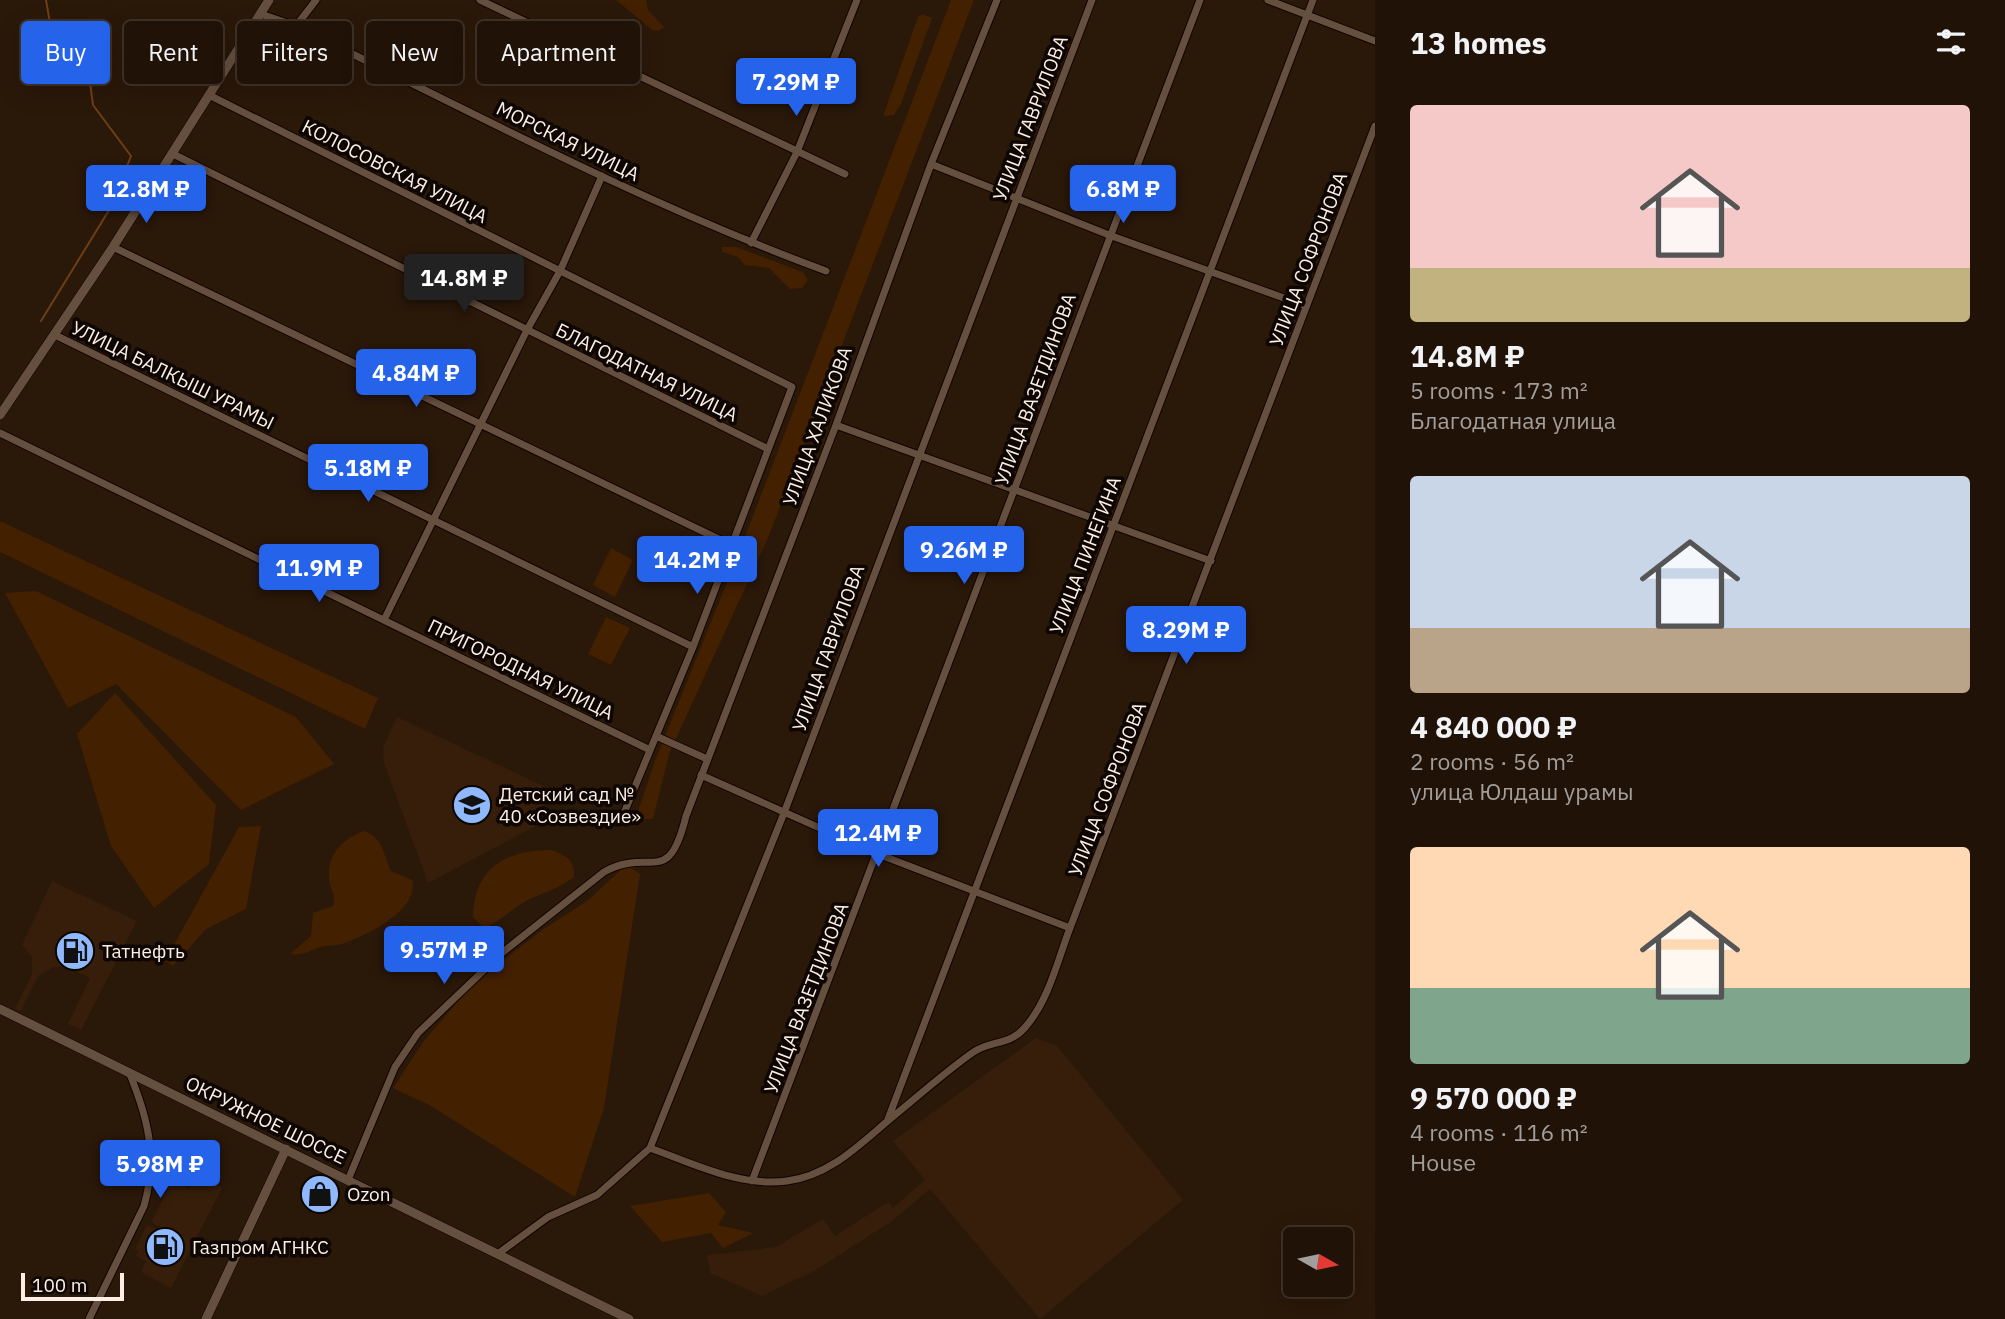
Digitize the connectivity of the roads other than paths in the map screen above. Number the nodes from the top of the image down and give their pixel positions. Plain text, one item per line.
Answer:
1 (269, 0) edge
2 (316, 0) edge
3 (480, 0) edge
4 (858, 0) edge
5 (997, 0) edge
6 (1092, 0) edge
7 (1200, 0) edge
8 (1268, 0) edge
9 (1312, 0) edge
10 (261, 14) junction
11 (1307, 15) junction
12 (281, 21) edge
13 (300, 21) edge
14 (1375, 41) edge
15 (352, 53) edge
16 (209, 95) junction
17 (1375, 126) edge
18 (797, 152) junction
19 (173, 154) junction
20 (932, 164) junction
21 (845, 174) dead end
22 (602, 176) junction
23 (1017, 197) junction
24 (1110, 234) junction
25 (751, 243) junction
26 (113, 247) junction
27 (560, 271) junction
28 (827, 271) dead end
29 (1210, 271) junction
30 (1307, 306) junction
31 (527, 330) junction
32 (55, 335) junction
33 (0, 415) edge
34 (482, 425) junction
35 (836, 425) junction
36 (0, 433) edge
37 (768, 449) junction
38 (917, 456) junction
39 (1014, 492) junction
40 (435, 522) junction
41 (1111, 527) junction
42 (731, 545) junction
43 (1210, 561) junction
44 (384, 620) junction
45 (693, 647) junction
46 (656, 736) junction
47 (650, 750) junction
48 (707, 758) junction
49 (701, 775) junction
50 (624, 813) dead end
51 (784, 813) junction
52 (878, 854) junction
53 (973, 893) junction
54 (1070, 928) junction
55 (0, 1009) edge
56 (129, 1072) junction
57 (888, 1121) junction
58 (650, 1148) junction
59 (286, 1149) junction
60 (348, 1180) junction
61 (752, 1181) junction
62 (499, 1253) junction
63 (89, 1319) edge
64 (206, 1319) edge
65 (629, 1319) edge

1 - 10 street
2 - 13 street
3 - 18 street
4 - 18 street
5 - 20 street, УЛИЦА ХАЛИКОВА
6 - 23 street, УЛИЦА ГАВРИЛОВА
7 - 24 street, УЛИЦА ВАЗЕТДИНОВА
8 - 11 street
9 - 11 street, УЛИЦА ПИНЕГИНА
10 - 12 street, МОРСКАЯ УЛИЦА
10 - 16 street
11 - 14 street
11 - 29 street, УЛИЦА ПИНЕГИНА
15 - 22 street, МОРСКАЯ УЛИЦА
16 - 19 street
16 - 27 street, КОЛОСОВСКАЯ УЛИЦА
17 - 30 street, УЛИЦА СОФРОНОВА
18 - 21 street
18 - 25 street
19 - 26 street
19 - 31 street, БЛАГОДАТНАЯ УЛИЦА
20 - 23 street
20 - 35 street, УЛИЦА ХАЛИКОВА
22 - 25 street, МОРСКАЯ УЛИЦА
22 - 27 street
23 - 24 street
23 - 38 street, УЛИЦА ГАВРИЛОВА
24 - 29 street
24 - 39 street, УЛИЦА ВАЗЕТДИНОВА
25 - 28 street, МОРСКАЯ УЛИЦА
26 - 32 street
26 - 34 street
27 - 31 street
27 - 37 street, КОЛОСОВСКАЯ УЛИЦА
29 - 30 street
29 - 41 street, УЛИЦА ПИНЕГИНА
30 - 43 street, УЛИЦА СОФРОНОВА
31 - 34 street
31 - 37 street, БЛАГОДАТНАЯ УЛИЦА
32 - 33 street
32 - 40 street, УЛИЦА БАЛКЫШ УРАМЫ
34 - 40 street
34 - 42 street
35 - 38 street
35 - 48 street, УЛИЦА ХАЛИКОВА
36 - 44 street, ПРИГОРОДНАЯ УЛИЦА
37 - 42 street
38 - 39 street
38 - 51 street, УЛИЦА ГАВРИЛОВА
39 - 41 street
39 - 52 street, УЛИЦА ВАЗЕТДИНОВА
40 - 44 street
40 - 45 street, УЛИЦА БАЛКЫШ УРАМЫ
41 - 43 street
41 - 53 street, УЛИЦА ПИНЕГИНА
42 - 45 street
43 - 54 street, УЛИЦА СОФРОНОВА
44 - 47 street, ПРИГОРОДНАЯ УЛИЦА
45 - 46 street
46 - 47 street
46 - 48 street
47 - 50 street
48 - 49 street, УЛИЦА ХАЛИКОВА
49 - 51 street
49 - 60 street, УЛИЦА ХАЛИКОВА
51 - 52 street
51 - 58 street, УЛИЦА ГАВРИЛОВА
52 - 53 street
52 - 61 street, УЛИЦА ВАЗЕТДИНОВА
53 - 54 street
53 - 57 street, УЛИЦА ПИНЕГИНА
54 - 57 street, УЛИЦА СОФРОНОВА
55 - 56 street, ОКРУЖНОЕ ШОССЕ
56 - 59 street, ОКРУЖНОЕ ШОССЕ
56 - 63 street
57 - 61 street, УЛИЦА СОФРОНОВА
58 - 61 street, УЛИЦА СОФРОНОВА
58 - 62 street
59 - 60 street, ОКРУЖНОЕ ШОССЕ
59 - 64 street
60 - 62 street, ОКРУЖНОЕ ШОССЕ
62 - 65 street, ОКРУЖНОЕ ШОССЕ

